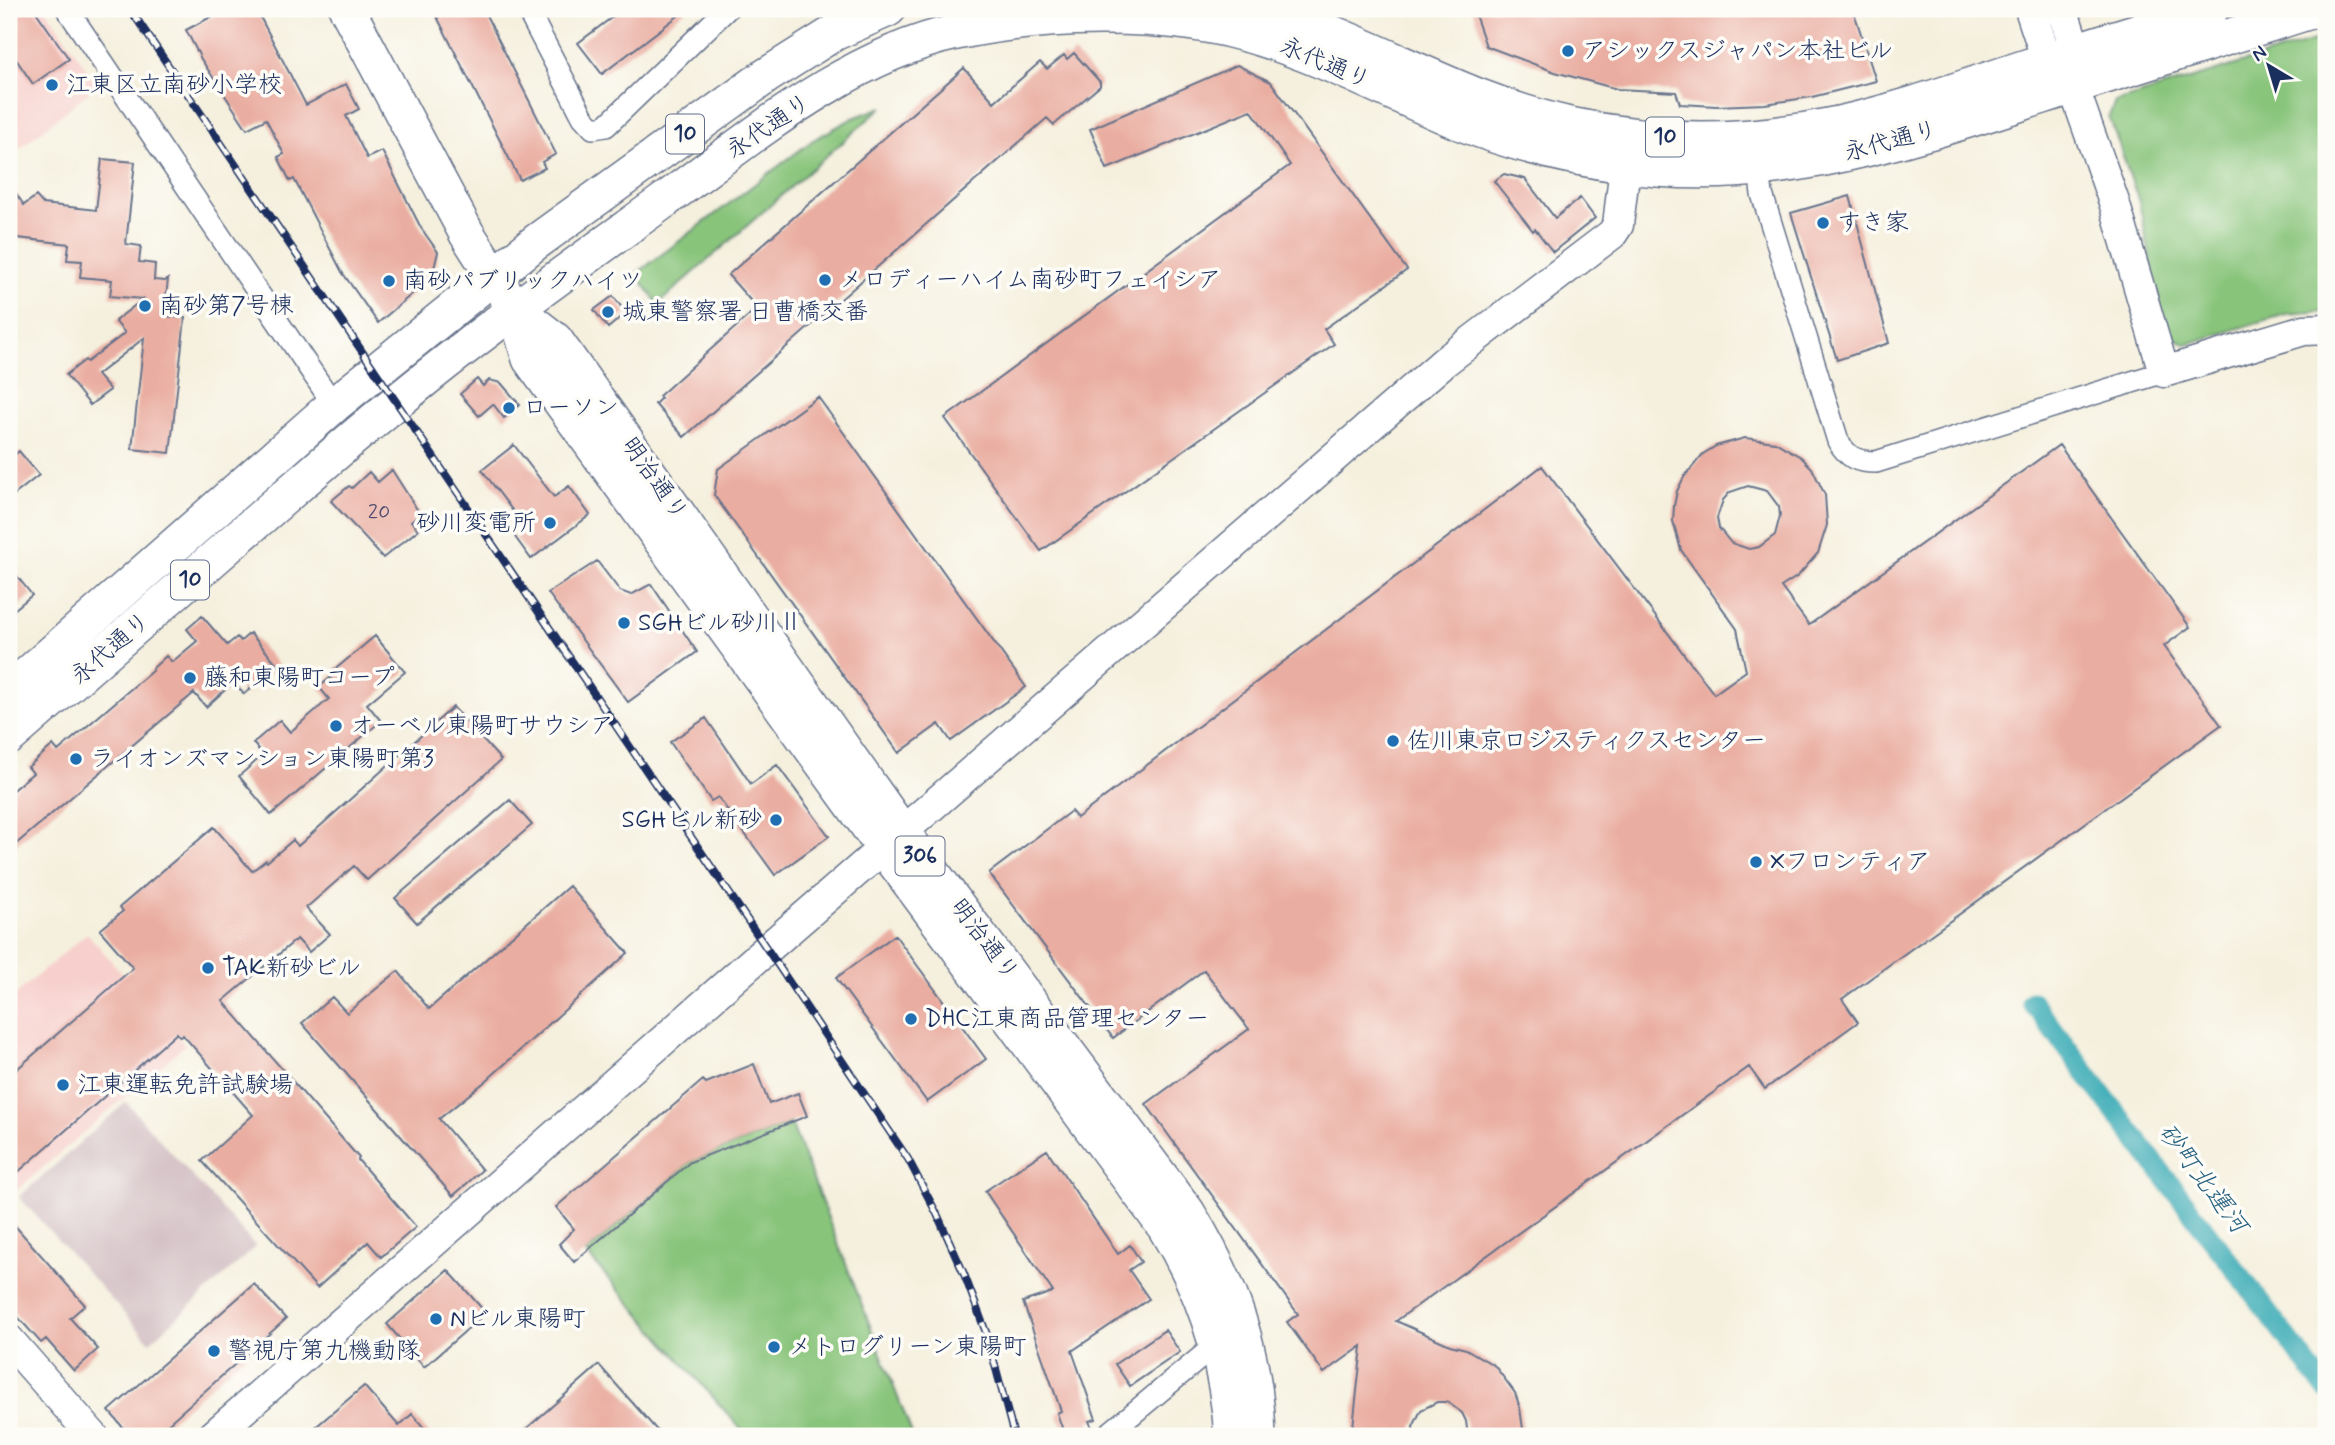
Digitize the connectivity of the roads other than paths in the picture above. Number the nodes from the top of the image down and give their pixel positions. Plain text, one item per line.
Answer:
1 (67, 9) edge
2 (347, 9) edge
3 (527, 9) edge
4 (727, 9) edge
5 (888, 9) edge
6 (1264, 9) edge
7 (2030, 9) edge
8 (2062, 9) edge
9 (2211, 9) edge
10 (2317, 9) edge
11 (2061, 55) junction
12 (2073, 86) junction
13 (1625, 166) junction
14 (1759, 169) junction
15 (493, 275) junction
16 (515, 309) junction
17 (2326, 329) edge
18 (2164, 372) junction
19 (356, 387) junction
20 (9, 691) edge
21 (9, 737) edge
22 (893, 840) junction
23 (9, 1340) edge
24 (1218, 1343) junction
25 (93, 1436) edge
26 (213, 1436) edge
27 (1106, 1436) edge
28 (1232, 1436) edge
29 (1258, 1436) edge

1 - 19 street
2 - 15 main road, 明治通り
3 - 4 street
5 - 15 main road, 永代通り / 10
6 - 11 main road, 永代通り / 10
7 - 11 street
8 - 11 street
9 - 11 main road, 永代通り / 10
10 - 12 main road, 永代通り / 10
11 - 12 street
12 - 14 main road, 永代通り / 10
12 - 18 street
13 - 14 main road, 永代通り / 10
13 - 16 main road, 永代通り / 10
13 - 22 street
14 - 18 street
15 - 16 main road, 明治通り
15 - 19 main road, 永代通り / 10
16 - 21 main road, 永代通り / 10
16 - 22 main road, 明治通り / 306
17 - 18 street
19 - 20 main road, 永代通り / 10
22 - 24 main road, 明治通り / 306
22 - 26 street
22 - 29 main road, 明治通り / 306
23 - 25 street
24 - 27 street
24 - 28 main road, 明治通り / 306

